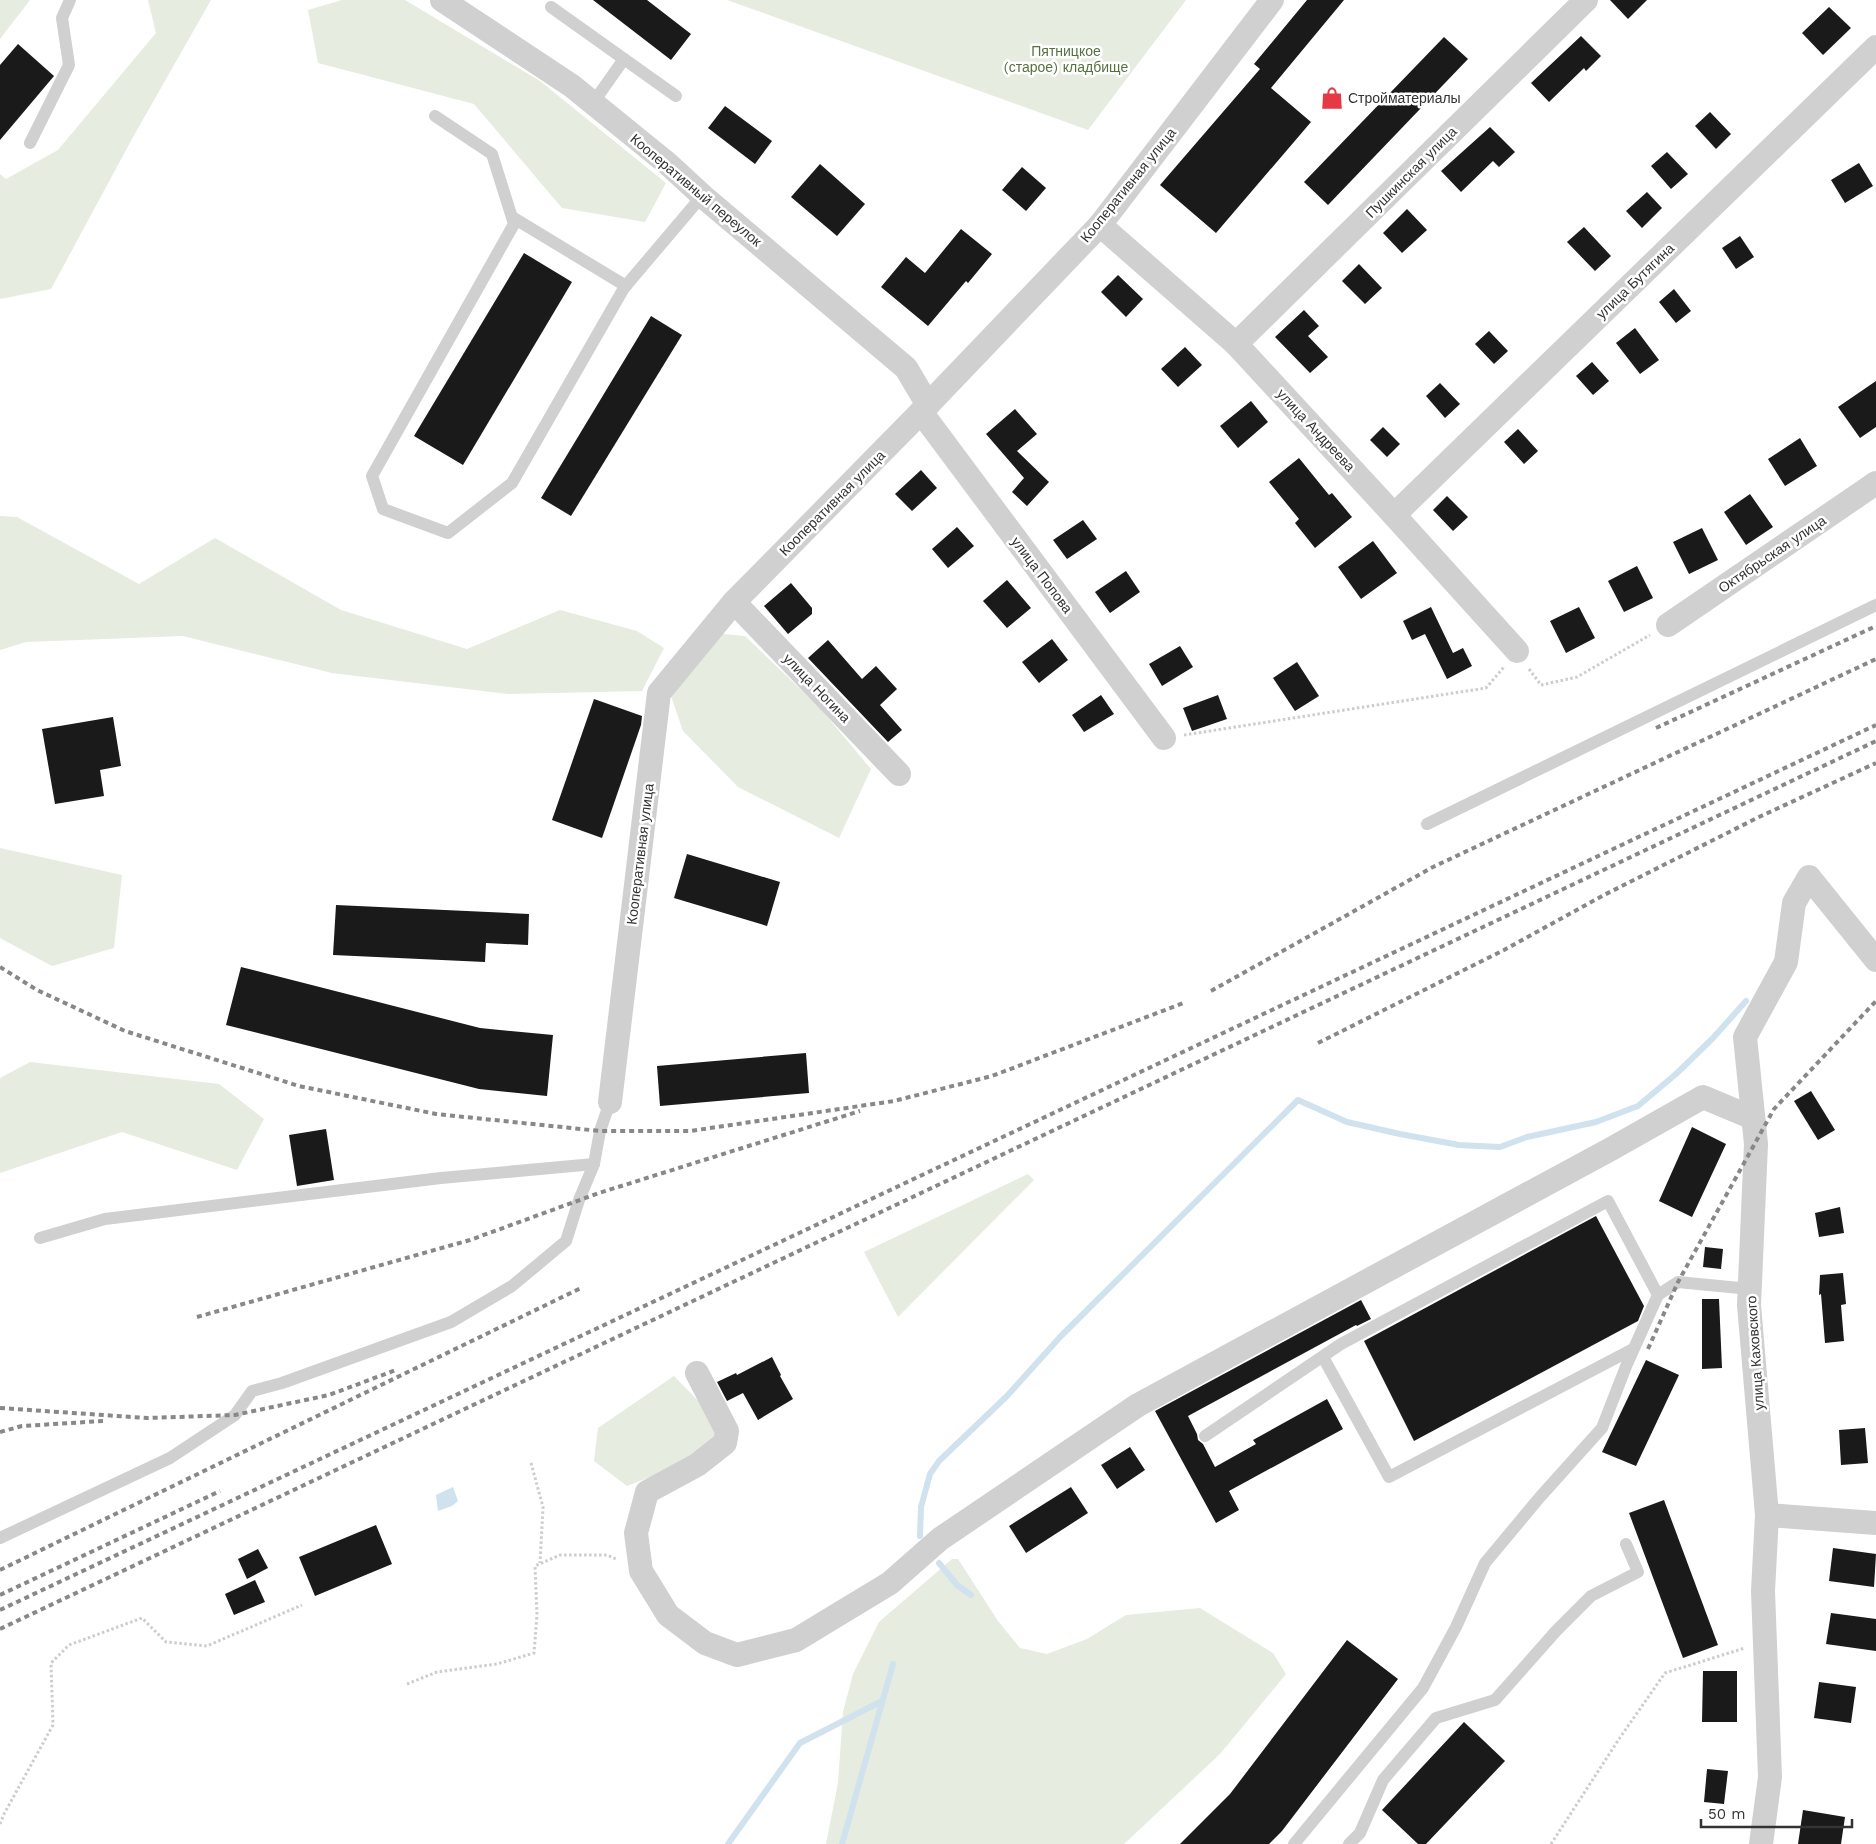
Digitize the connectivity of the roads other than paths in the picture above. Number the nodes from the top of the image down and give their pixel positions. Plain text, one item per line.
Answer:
1 (70, 0) edge
2 (442, 0) edge
3 (1272, 0) edge
4 (1586, 0) edge
5 (551, 7) dead end
6 (1876, 47) edge
7 (624, 59) junction
8 (676, 96) dead end
9 (593, 103) junction
10 (435, 116) dead end
11 (30, 144) dead end
12 (702, 196) junction
13 (512, 217) junction
14 (1100, 225) junction
15 (626, 286) junction
16 (1236, 344) junction
17 (924, 409) junction
18 (1876, 483) edge
19 (1394, 515) junction
20 (734, 602) junction
21 (1876, 605) edge
22 (1668, 624) road end
23 (1517, 651) road end
24 (1164, 738) road end
25 (899, 774) dead end
26 (1427, 824) dead end
27 (1876, 960) edge
28 (610, 1102) joint
29 (1753, 1118) junction
30 (594, 1164) junction
31 (40, 1238) dead end
32 (1750, 1289) junction
33 (1658, 1295) junction
34 (1633, 1348) junction
35 (1323, 1357) junction
36 (697, 1373) dead end
37 (1205, 1436) dead end
38 (1767, 1515) junction
39 (1876, 1523) edge
40 (0, 1538) edge
41 (1626, 1544) dead end
42 (1294, 1844) edge
43 (1349, 1844) edge
44 (1762, 1844) edge

1 - 11 lane
2 - 9 street, Кооперативный переулок
3 - 14 street, Кооперативная улица
4 - 16 street, Пушкинская улица
5 - 7 lane
6 - 19 street, улица Бутягина
7 - 8 lane
7 - 9 lane
9 - 12 street, Кооперативный переулок
10 - 13 lane
12 - 15 lane
12 - 17 street, Кооперативный переулок
13 - 15 lane
13 - 15 lane
14 - 16 street, улица Андреева
14 - 17 street, Кооперативная улица
16 - 19 street, улица Андреева
17 - 20 street, Кооперативная улица
17 - 24 street, улица Попова
18 - 22 street, Октябрьская улица
19 - 23 street, улица Андреева
20 - 25 street, улица Ногина
20 - 28 street, Кооперативная улица
21 - 26 lane
27 - 29 street, улица Каховского
28 - 30 lane
29 - 32 street, улица Каховского
29 - 36 street
30 - 31 lane
30 - 40 lane
32 - 33 lane
32 - 38 street, улица Каховского
33 - 34 lane
33 - 35 lane
34 - 35 lane
34 - 42 lane
35 - 37 lane
38 - 39 street
38 - 44 street, улица Каховского
41 - 43 lane

